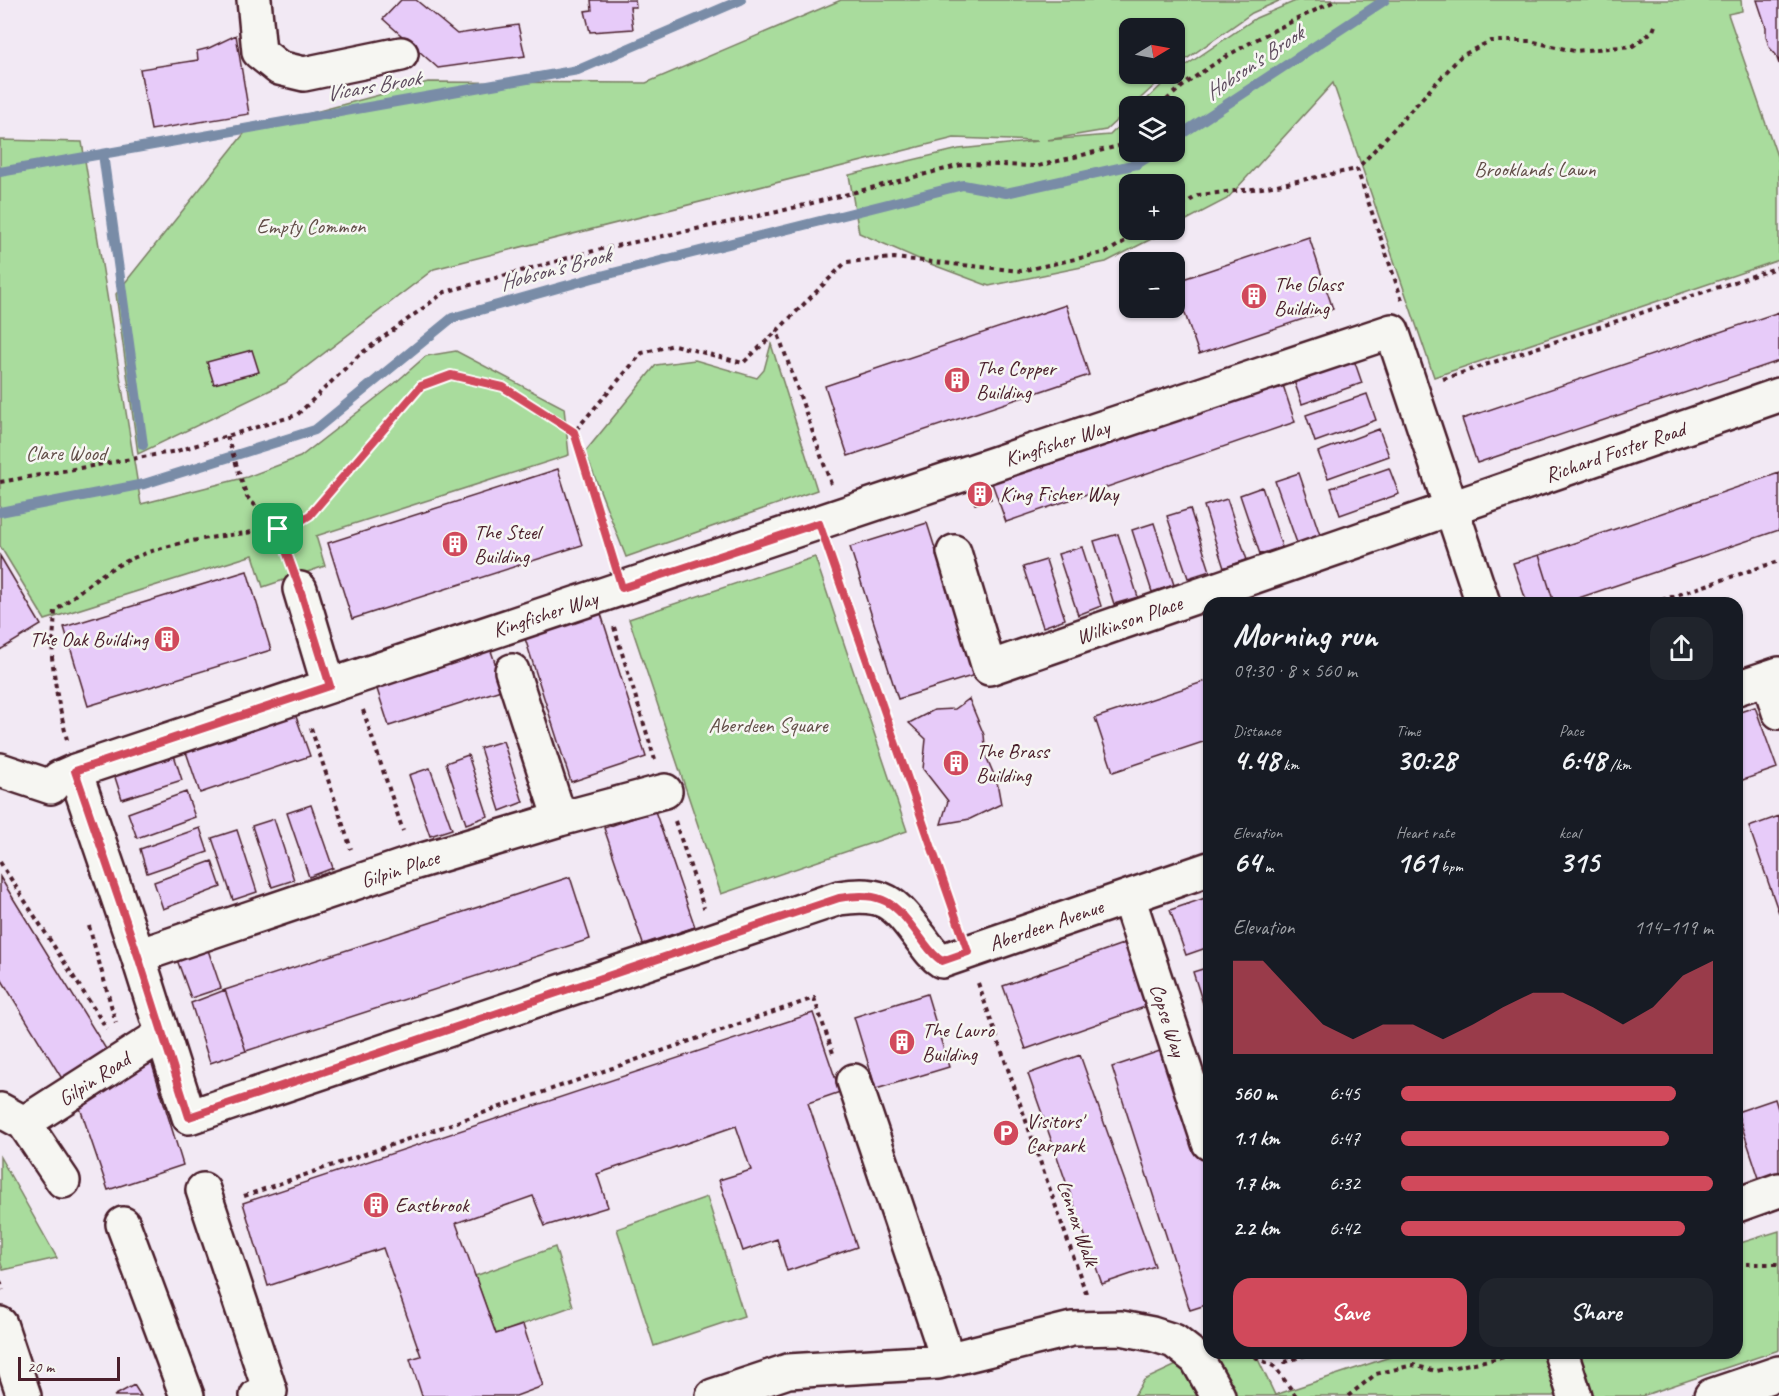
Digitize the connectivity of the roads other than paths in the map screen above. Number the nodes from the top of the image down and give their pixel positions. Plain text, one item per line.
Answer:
1 (254, 0) edge
2 (401, 54) dead end
3 (1779, 395) edge
4 (1451, 508) junction
5 (954, 552) dead end
6 (300, 589) road end
7 (1481, 597) edge
8 (512, 671) dead end
9 (1773, 676) edge
10 (1743, 686) edge
11 (327, 687) junction
12 (1779, 712) edge
13 (0, 770) edge
14 (75, 771) junction
15 (665, 792) dead end
16 (560, 819) junction
17 (1203, 871) edge
18 (1128, 897) junction
19 (138, 956) junction
20 (163, 1034) junction
21 (845, 1072) road end
22 (12, 1117) edge
23 (1203, 1125) edge
24 (63, 1181) dead end
25 (203, 1190) dead end
26 (1779, 1190) edge
27 (1743, 1203) edge
28 (123, 1224) dead end
29 (0, 1324) edge
30 (1563, 1359) edge
31 (948, 1360) junction
32 (1779, 1373) edge
33 (270, 1394) edge
34 (24, 1396) edge
35 (187, 1396) edge
36 (713, 1396) edge
37 (1218, 1396) edge
38 (1575, 1396) edge
39 (1711, 1396) edge

1 - 2 street
3 - 4 street, Richard Foster Road
4 - 5 street, Wilkinson Place
4 - 7 street, Kingfisher Way
4 - 11 street, Kingfisher Way
6 - 11 street
8 - 16 street
9 - 10 street
9 - 12 street
11 - 14 street, Kingfisher Way
13 - 14 street
14 - 19 street
15 - 16 street, Gilpin Place
16 - 19 street, Gilpin Place
17 - 18 street, Aberdeen Avenue
18 - 20 street, Aberdeen Avenue
18 - 23 street, Copse Way
19 - 20 street
20 - 22 street, Gilpin Road
21 - 31 street
22 - 24 street, Gilpin Road
25 - 33 street
26 - 27 street
28 - 35 street
29 - 34 street
30 - 38 street
31 - 36 street
31 - 37 street
32 - 39 street

